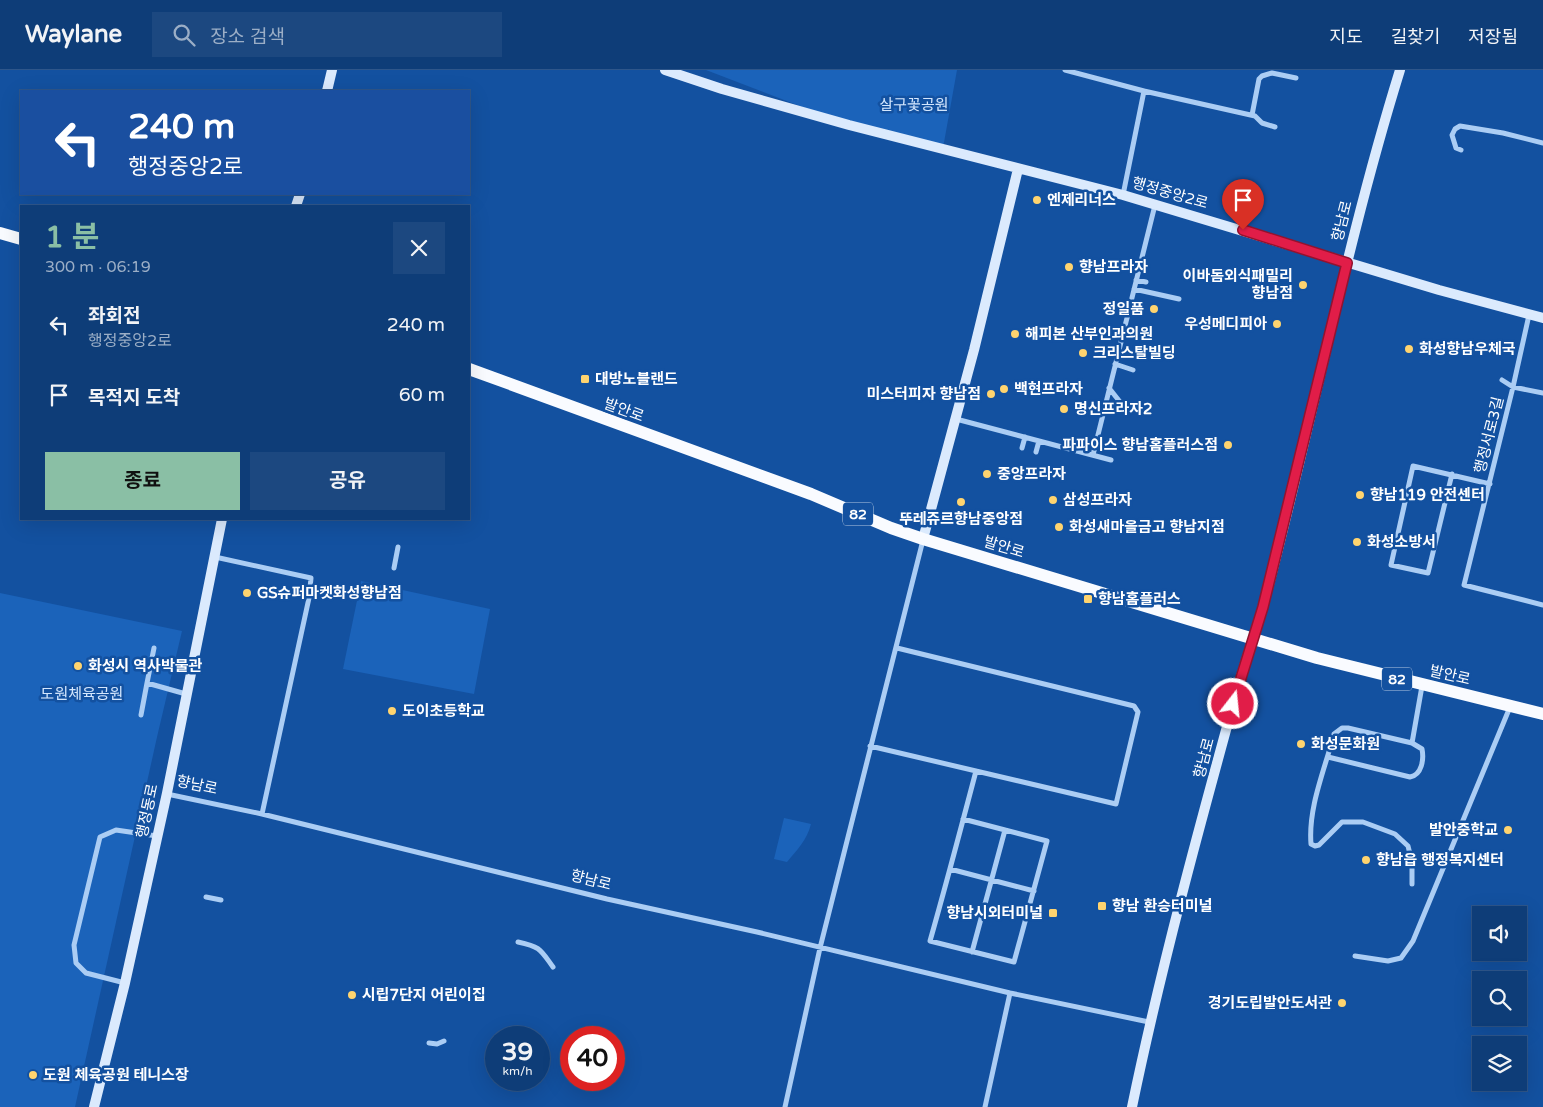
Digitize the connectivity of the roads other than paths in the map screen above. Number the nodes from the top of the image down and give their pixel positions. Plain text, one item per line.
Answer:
1 (332, 70) edge
2 (665, 70) edge
3 (1065, 70) edge
4 (1088, 70) edge
5 (1400, 70) edge
6 (1084, 75) junction
7 (1296, 78) dead end
8 (327, 90) edge
9 (1144, 91) junction
10 (1252, 115) junction
11 (1275, 127) dead end
12 (1543, 143) edge
13 (1461, 150) dead end
14 (1018, 169) junction
15 (1123, 195) junction
16 (1155, 205) junction
17 (0, 233) edge
18 (20, 239) edge
19 (1347, 263) junction
20 (1136, 280) junction
21 (1146, 282) dead end
22 (1134, 289) junction
23 (1179, 299) dead end
24 (1529, 315) junction
25 (1543, 318) edge
26 (1115, 364) junction
27 (470, 369) edge
28 (1134, 370) dead end
29 (1502, 380) dead end
30 (1514, 386) junction
31 (1109, 388) junction
32 (1543, 393) edge
33 (1124, 407) dead end
34 (956, 419) junction
35 (1025, 437) junction
36 (1039, 441) junction
37 (1022, 448) dead end
38 (1036, 452) dead end
39 (1092, 454) junction
40 (1110, 460) dead end
41 (1452, 474) junction
42 (1490, 484) junction
43 (222, 520) edge
44 (923, 539) junction
45 (398, 546) dead end
46 (215, 556) junction
47 (394, 568) dead end
48 (1543, 605) edge
49 (1253, 639) junction
50 (154, 648) dead end
51 (897, 648) junction
52 (147, 683) junction
53 (1422, 686) junction
54 (186, 694) junction
55 (1511, 706) junction
56 (1543, 714) edge
57 (141, 715) dead end
58 (1412, 743) junction
59 (870, 746) junction
60 (1328, 757) junction
61 (976, 771) junction
62 (166, 793) junction
63 (262, 814) junction
64 (963, 819) junction
65 (1006, 830) junction
66 (157, 836) junction
67 (950, 869) junction
68 (992, 880) junction
69 (1412, 884) dead end
70 (1034, 891) junction
71 (206, 897) dead end
72 (221, 900) dead end
73 (518, 942) dead end
74 (820, 948) junction
75 (972, 952) junction
76 (1354, 956) dead end
77 (553, 967) dead end
78 (125, 983) junction
79 (1010, 993) junction
80 (1149, 1022) junction
81 (444, 1041) dead end
82 (429, 1043) dead end
83 (94, 1107) edge
84 (785, 1107) edge
85 (985, 1107) edge
86 (1132, 1107) edge

1 - 8 street
2 - 14 street, 행정중앙2로
3 - 6 street
4 - 6 street
5 - 19 street, 향남로
6 - 9 street
7 - 10 street
9 - 10 street
9 - 15 street
10 - 11 street
12 - 13 street
14 - 15 street, 행정중앙2로
14 - 34 street
15 - 16 street, 행정중앙2로
16 - 19 street, 행정중앙2로
16 - 20 street
17 - 18 main road
19 - 24 street, 행정중앙2로
19 - 49 street, 향남로
20 - 21 street
20 - 22 street
22 - 23 street
22 - 26 street
24 - 25 street, 행정중앙2로
24 - 30 street
26 - 28 street
26 - 31 street
27 - 44 main road, 발안로 / 82
29 - 30 street
30 - 32 street, 행정서로3길
30 - 42 street, 행정서로3길
31 - 33 street
31 - 39 street
34 - 35 street
34 - 44 street
35 - 36 street
35 - 37 street
36 - 38 street
36 - 39 street
39 - 40 street
41 - 41 street
41 - 42 street
42 - 48 street, 행정서로3길
43 - 46 street, 행정동로
44 - 49 main road, 발안로 / 82
44 - 51 street
45 - 47 street
46 - 54 street, 행정동로
46 - 63 street
49 - 53 main road, 발안로 / 82
49 - 80 street, 향남로
50 - 52 street
51 - 59 street
51 - 61 street
52 - 54 street
52 - 57 street
53 - 55 main road, 발안로 / 82
53 - 58 street
54 - 62 street, 행정동로
55 - 56 main road, 발안로 / 82
55 - 76 street
58 - 60 street
58 - 60 street
59 - 61 street
59 - 74 street
60 - 69 street
61 - 64 street
62 - 63 street, 향남로
62 - 66 street, 행정동로
63 - 74 street, 향남로
64 - 65 street
64 - 67 street
65 - 68 street
65 - 70 street
66 - 78 street, 행정동로
66 - 78 street
67 - 68 street
67 - 75 street
68 - 70 street
68 - 75 street
70 - 75 street
71 - 72 street
73 - 77 street
74 - 79 street, 향남로
74 - 84 street
78 - 83 street, 행정동로
79 - 80 street, 향남로
79 - 85 street
80 - 86 street, 향남로
81 - 82 street

